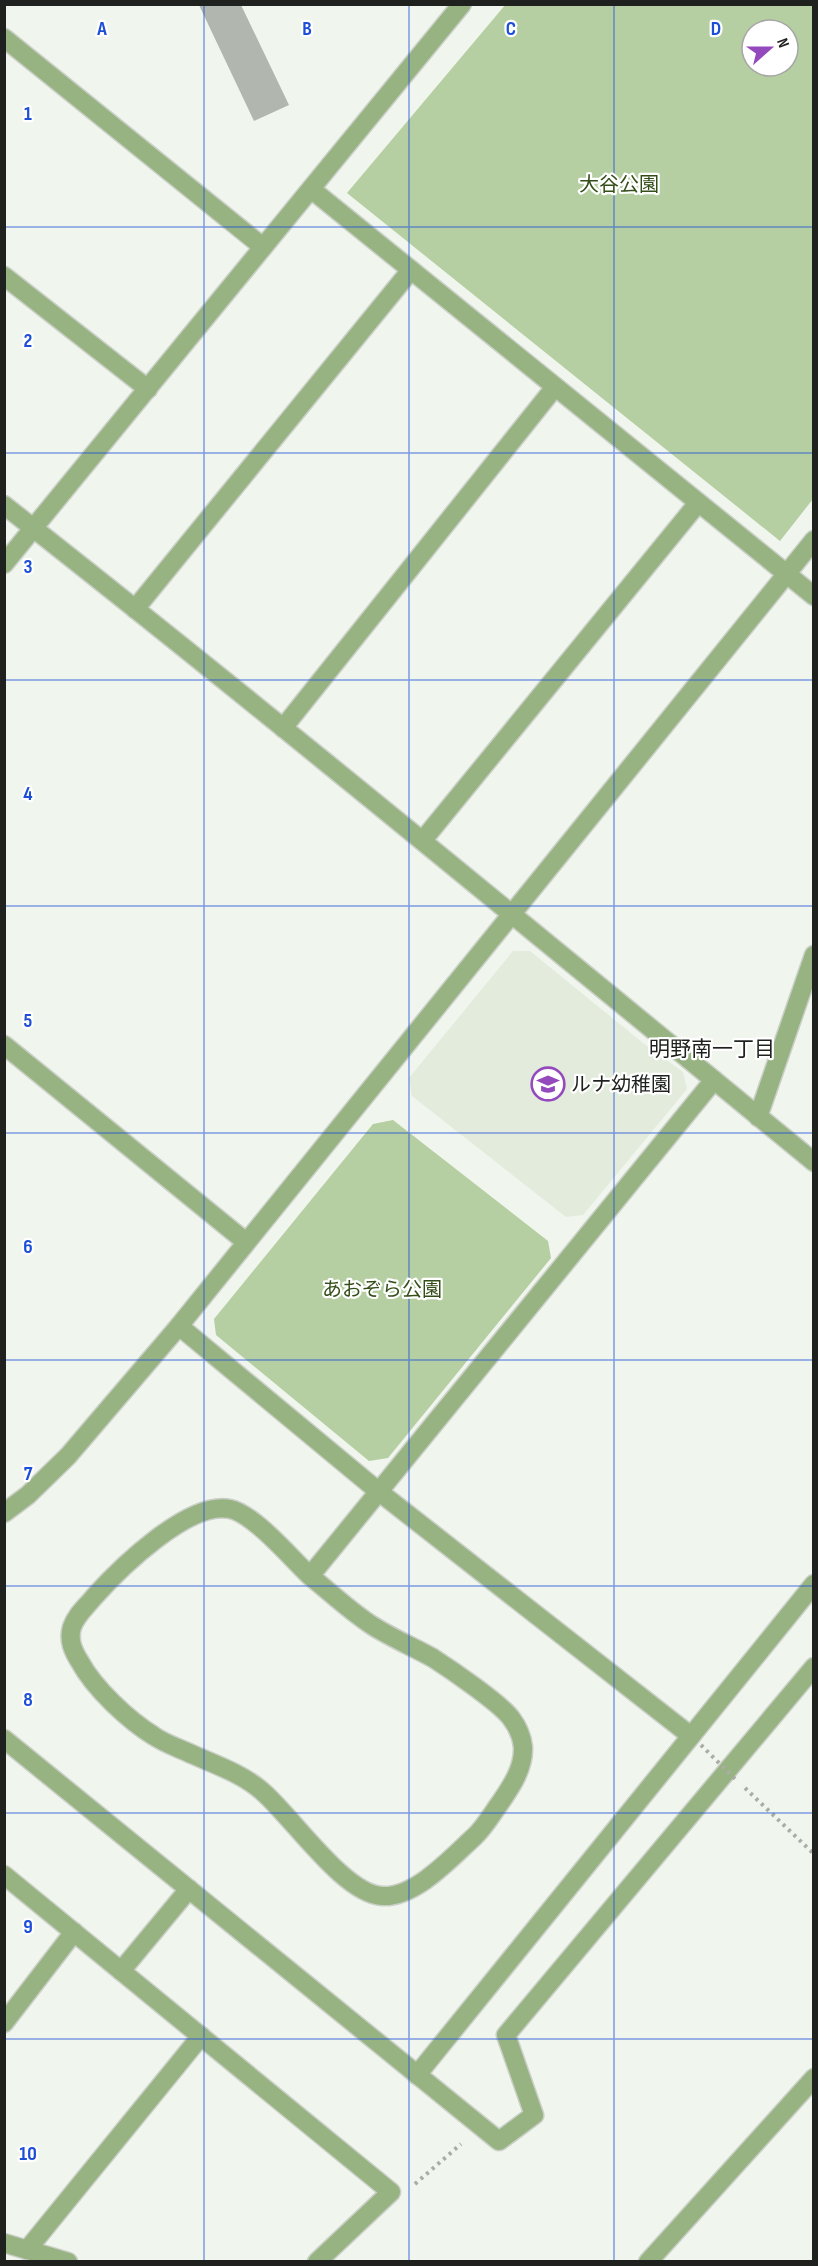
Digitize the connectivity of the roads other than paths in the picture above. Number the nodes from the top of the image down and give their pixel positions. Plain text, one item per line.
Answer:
1 (462, 4) edge
2 (4, 38) edge
3 (311, 189) junction
4 (263, 247) junction
5 (411, 270) junction
6 (4, 276) edge
7 (555, 387) junction
8 (148, 389) junction
9 (698, 503) junction
10 (4, 505) edge
11 (34, 528) junction
12 (813, 540) edge
13 (4, 564) edge
14 (786, 574) junction
15 (813, 596) edge
16 (135, 609) junction
17 (283, 728) junction
18 (423, 840) junction
19 (510, 915) junction
20 (813, 955) edge
21 (4, 1045) edge
22 (714, 1080) junction
23 (758, 1117) junction
24 (813, 1162) edge
25 (246, 1242) junction
26 (179, 1326) junction
27 (378, 1491) junction
28 (4, 1513) edge
29 (310, 1576) junction
30 (813, 1584) edge
31 (813, 1667) edge
32 (4, 1738) edge
33 (696, 1740) junction
34 (4, 1875) edge
35 (189, 1889) junction
36 (74, 1932) junction
37 (121, 1971) junction
38 (4, 2023) edge
39 (201, 2036) junction
40 (417, 2075) junction
41 (813, 2078) edge
42 (4, 2243) edge
43 (27, 2250) junction
44 (68, 2262) edge
45 (317, 2262) edge
46 (648, 2262) edge

1 - 3 street
2 - 4 street
3 - 4 street
3 - 5 street
4 - 8 street
5 - 7 street
5 - 16 street
6 - 8 street
7 - 9 street
7 - 17 street
8 - 11 street
9 - 14 street
9 - 18 street
10 - 11 street
11 - 13 street
11 - 16 street
12 - 14 street
14 - 15 street
14 - 19 street
16 - 17 street
17 - 18 street
18 - 19 street
19 - 22 street
19 - 25 street
20 - 23 street
21 - 25 street
22 - 23 street
22 - 27 street
23 - 24 street
25 - 26 street
26 - 27 street
26 - 28 street
27 - 29 street
27 - 33 street
29 - 29 street
30 - 33 street
31 - 40 street
32 - 35 street
33 - 40 street
34 - 36 street
35 - 37 street
35 - 40 street
36 - 37 street
36 - 38 street
37 - 39 street
39 - 43 street
39 - 45 street
41 - 46 street
42 - 43 street
43 - 44 street

